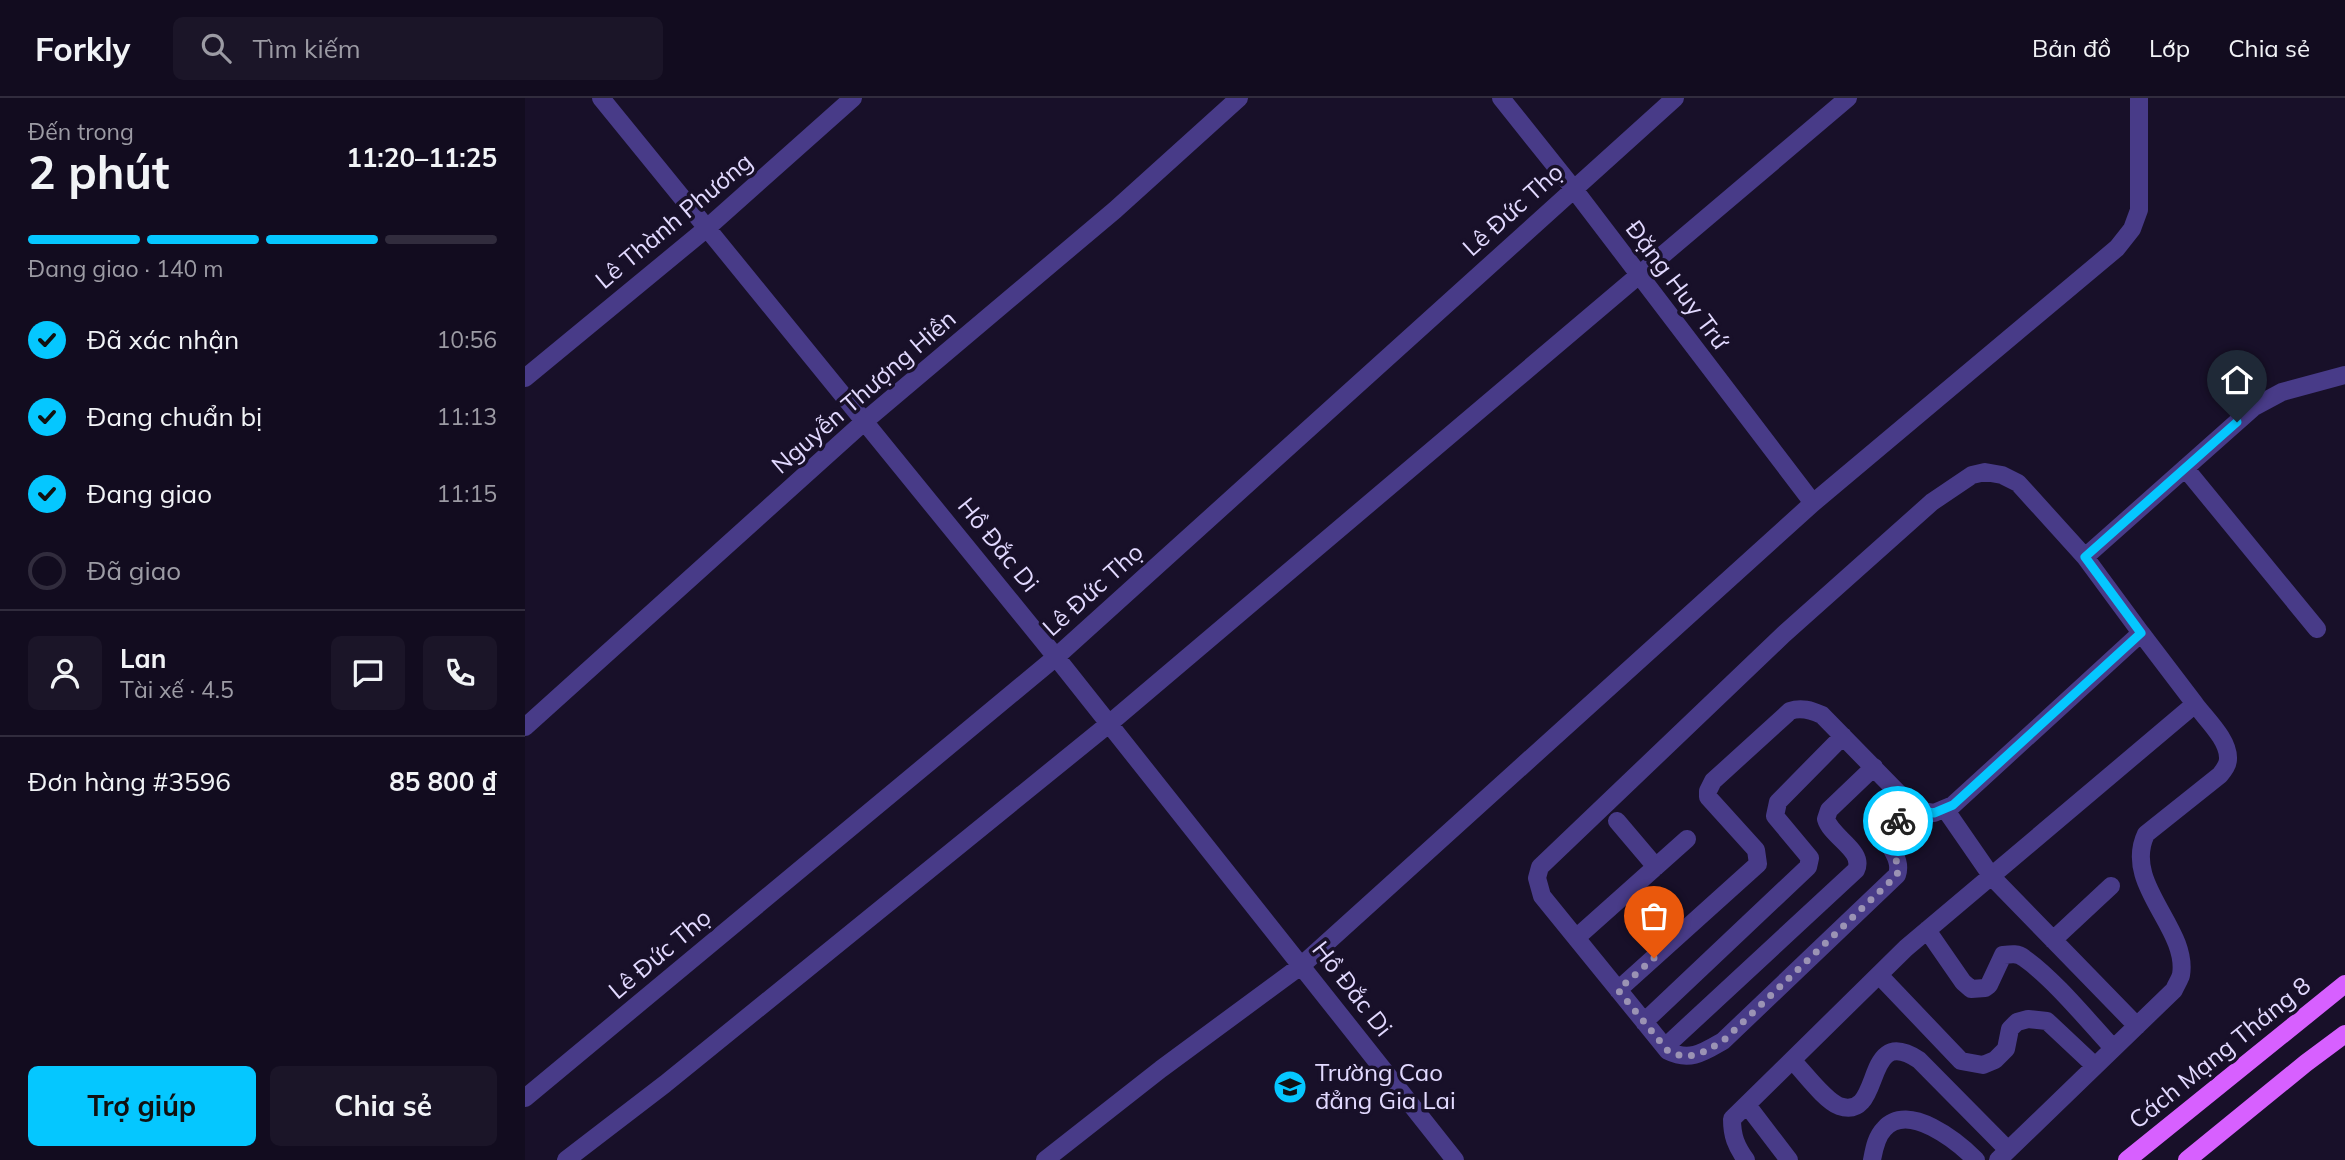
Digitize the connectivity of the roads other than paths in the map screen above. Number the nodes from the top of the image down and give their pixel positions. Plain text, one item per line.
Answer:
1 (601, 98) edge
2 (853, 98) edge
3 (1239, 98) edge
4 (1501, 98) edge
5 (1675, 98) edge
6 (1849, 98) edge
7 (2139, 98) edge
8 (1573, 188) junction
9 (707, 228) junction
10 (1638, 275) junction
11 (2345, 375) edge
12 (525, 378) edge
13 (866, 420) junction
14 (2185, 468) junction
15 (1814, 503) junction
16 (2085, 557) junction
17 (2317, 629) dead end
18 (2141, 633) junction
19 (1056, 657) junction
20 (2195, 704) junction
21 (1109, 723) junction
22 (525, 727) edge
23 (1843, 736) junction
24 (1874, 767) junction
25 (1945, 809) junction
26 (1915, 810) junction
27 (1617, 821) dead end
28 (1687, 839) dead end
29 (1656, 867) junction
30 (1991, 877) junction
31 (2111, 886) dead end
32 (1927, 930) junction
33 (1576, 938) junction
34 (2053, 940) junction
35 (1302, 965) junction
36 (1879, 975) junction
37 (2345, 984) edge
38 (1618, 990) junction
39 (1644, 1022) junction
40 (2137, 1026) junction
41 (2345, 1034) edge
42 (1664, 1047) junction
43 (2113, 1048) junction
44 (1792, 1060) junction
45 (2095, 1066) junction
46 (525, 1098) edge
47 (1747, 1105) junction
48 (2003, 1155) edge
49 (566, 1160) edge
50 (1045, 1160) edge
51 (1455, 1160) edge
52 (1746, 1160) edge
53 (1789, 1160) edge
54 (1872, 1160) edge
55 (1976, 1160) edge
56 (2127, 1160) edge
57 (2187, 1160) edge

1 - 9 street, Hồ Đắc Di
2 - 9 street, Lê Thành Phương
3 - 13 street, Nguyễn Thượng Hiền
4 - 8 street, Đặng Huy Trứ
5 - 8 street, Lê Đức Thọ
6 - 10 street
7 - 15 street
8 - 10 street, Đặng Huy Trứ
8 - 19 street, Lê Đức Thọ
9 - 12 street, Lê Thành Phương
9 - 13 street, Hồ Đắc Di
10 - 15 street, Đặng Huy Trứ
10 - 21 street
11 - 14 street
13 - 19 street, Hồ Đắc Di
13 - 22 street, Nguyễn Thượng Hiền
14 - 16 street
14 - 17 street
15 - 35 street
16 - 18 street
16 - 33 street
18 - 20 street
18 - 25 street
19 - 21 street, Hồ Đắc Di
19 - 46 street, Lê Đức Thọ
20 - 30 street
20 - 40 street
21 - 35 street, Hồ Đắc Di
21 - 49 street
23 - 24 street
23 - 38 street
23 - 39 street
24 - 26 street
24 - 42 street
25 - 26 street
25 - 30 street
26 - 42 street
27 - 29 street
28 - 29 street
29 - 33 street
30 - 32 street
30 - 34 street
31 - 34 street
32 - 36 street
32 - 43 street
33 - 38 street
34 - 40 street
35 - 50 street
35 - 51 street, Hồ Đắc Di
36 - 44 street
36 - 45 street
37 - 56 main road, Cách Mạng Tháng 8
38 - 39 street
39 - 42 street
40 - 43 street
41 - 57 main road
43 - 45 street
44 - 47 street
44 - 48 street
45 - 48 street
47 - 52 street
47 - 53 street
54 - 55 street

